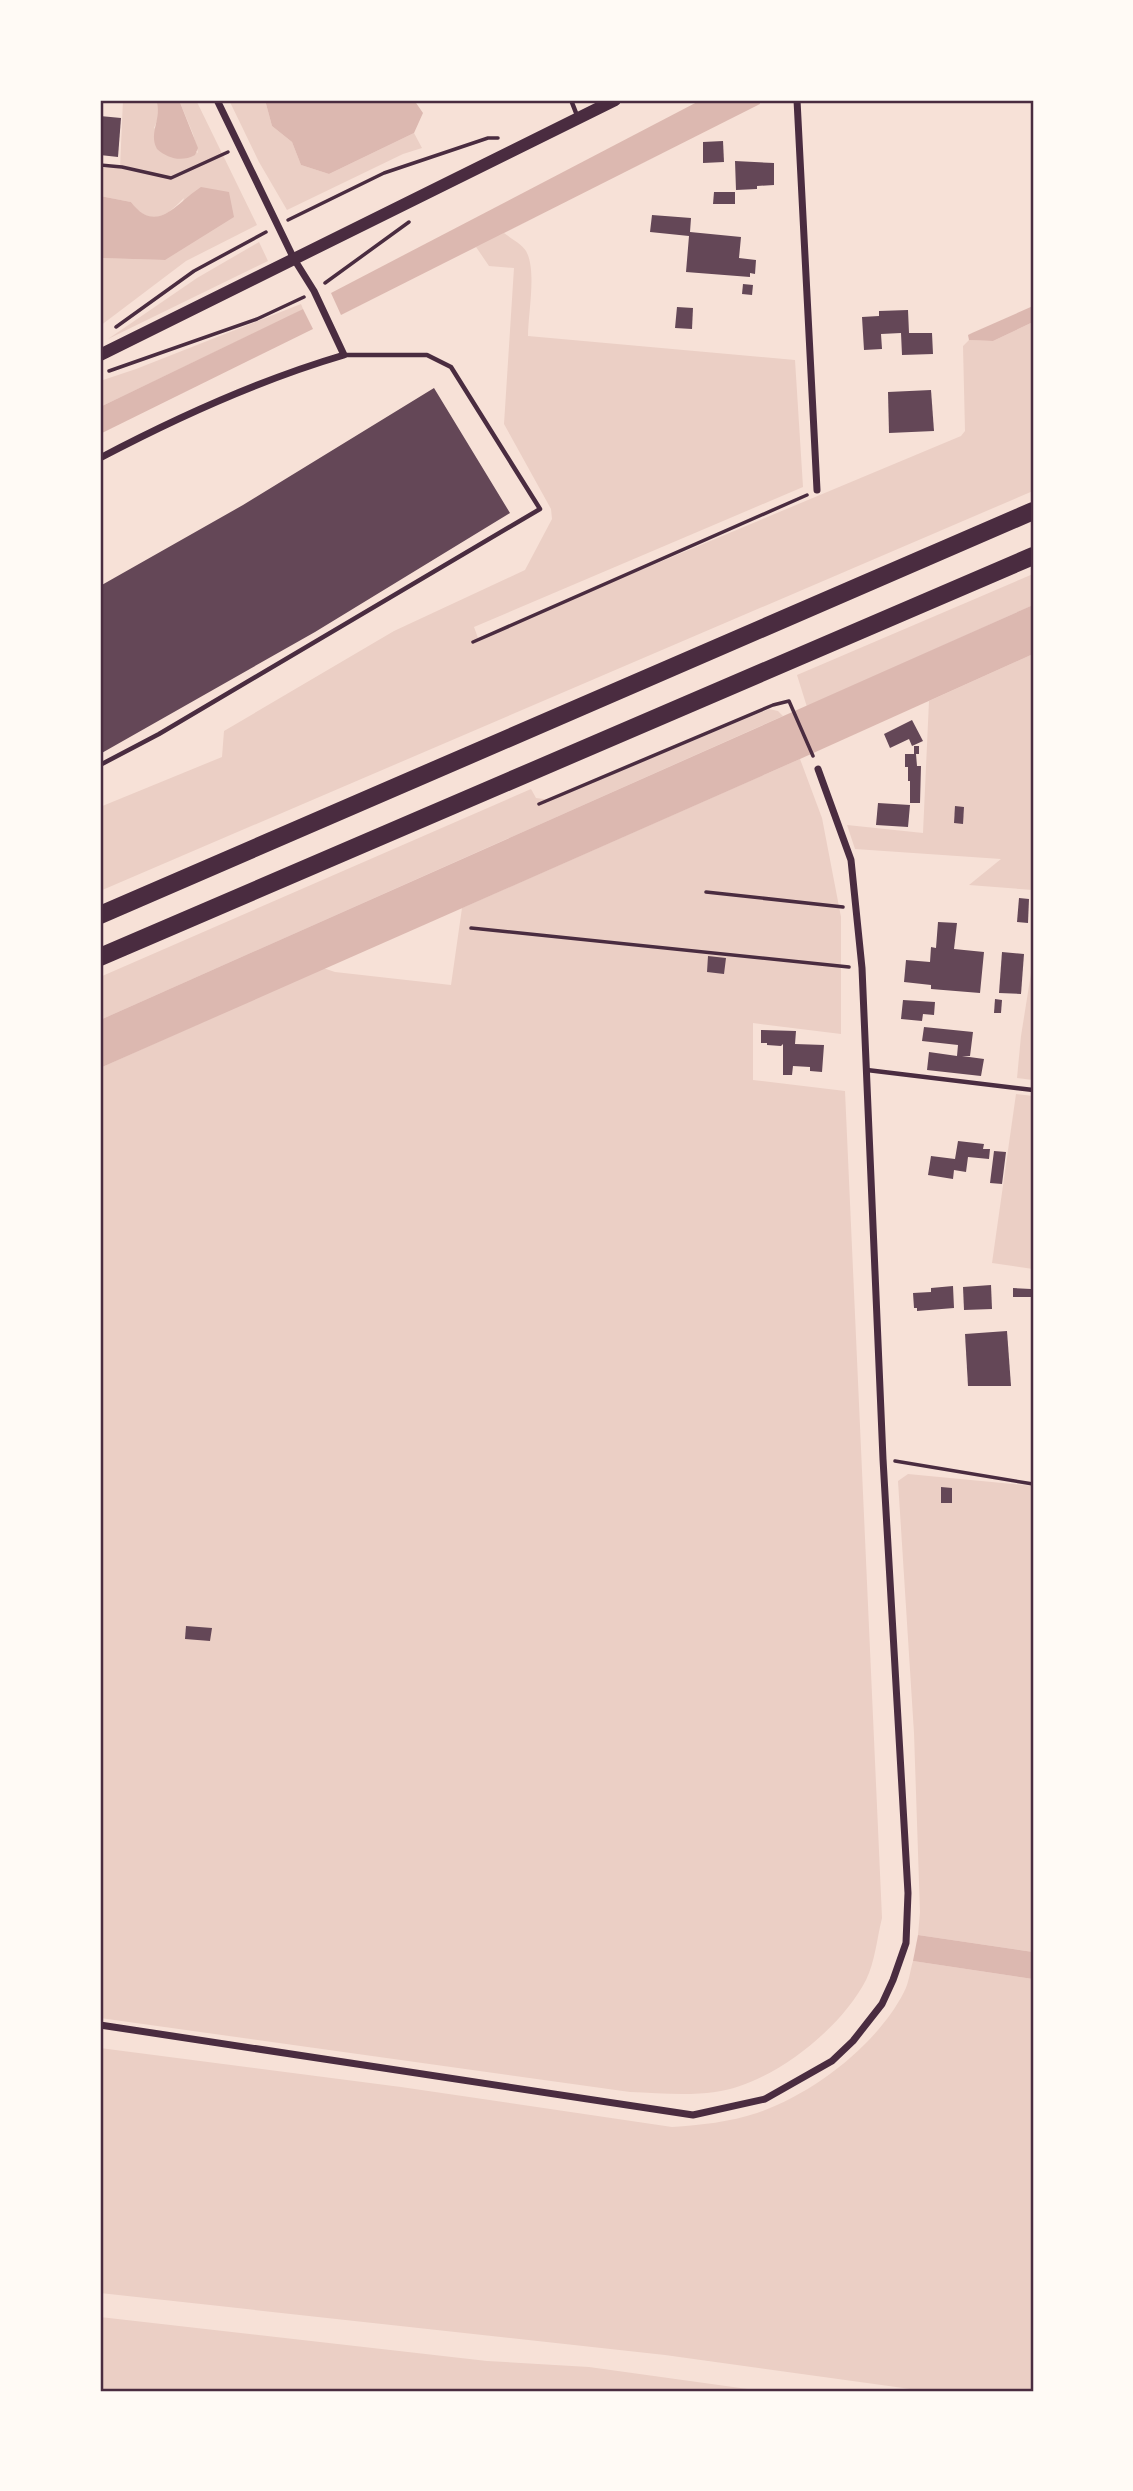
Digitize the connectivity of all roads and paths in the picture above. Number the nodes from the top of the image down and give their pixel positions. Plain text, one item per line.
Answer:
1 (217, 100) edge
2 (571, 100) edge
3 (615, 100) edge
4 (797, 100) edge
5 (578, 118) junction
6 (528, 144) junction
7 (240, 147) junction
8 (100, 165) edge
9 (426, 194) junction
10 (279, 225) junction
11 (293, 258) junction
12 (314, 291) junction
13 (108, 333) dead end
14 (100, 355) edge
15 (344, 355) junction
16 (104, 372) dead end
17 (100, 458) edge
18 (817, 490) joint
19 (1033, 512) edge
20 (1033, 556) edge
21 (473, 642) dead end
22 (814, 759) dead end
23 (100, 765) edge
24 (818, 769) dead end
25 (539, 804) dead end
26 (706, 892) dead end
27 (856, 909) junction
28 (100, 915) edge
29 (471, 928) dead end
30 (100, 957) edge
31 (862, 968) junction
32 (866, 1070) junction
33 (1033, 1090) edge
34 (883, 1459) junction
35 (1033, 1484) edge
36 (100, 2025) edge

1 - 7 street
2 - 5 lane
3 - 5 street
4 - 18 street
5 - 6 street
6 - 9 street
6 - 10 path
7 - 8 path
7 - 10 street
9 - 11 street
9 - 12 path
10 - 11 street
10 - 13 path
11 - 12 street
11 - 14 street
12 - 15 street
12 - 16 path
15 - 17 street
15 - 23 lane
18 - 21 path
19 - 28 highway
20 - 30 highway
22 - 25 path
24 - 27 street
26 - 27 path
27 - 31 street
29 - 31 path
31 - 32 street
32 - 33 lane
32 - 34 street
34 - 35 path
34 - 36 street

